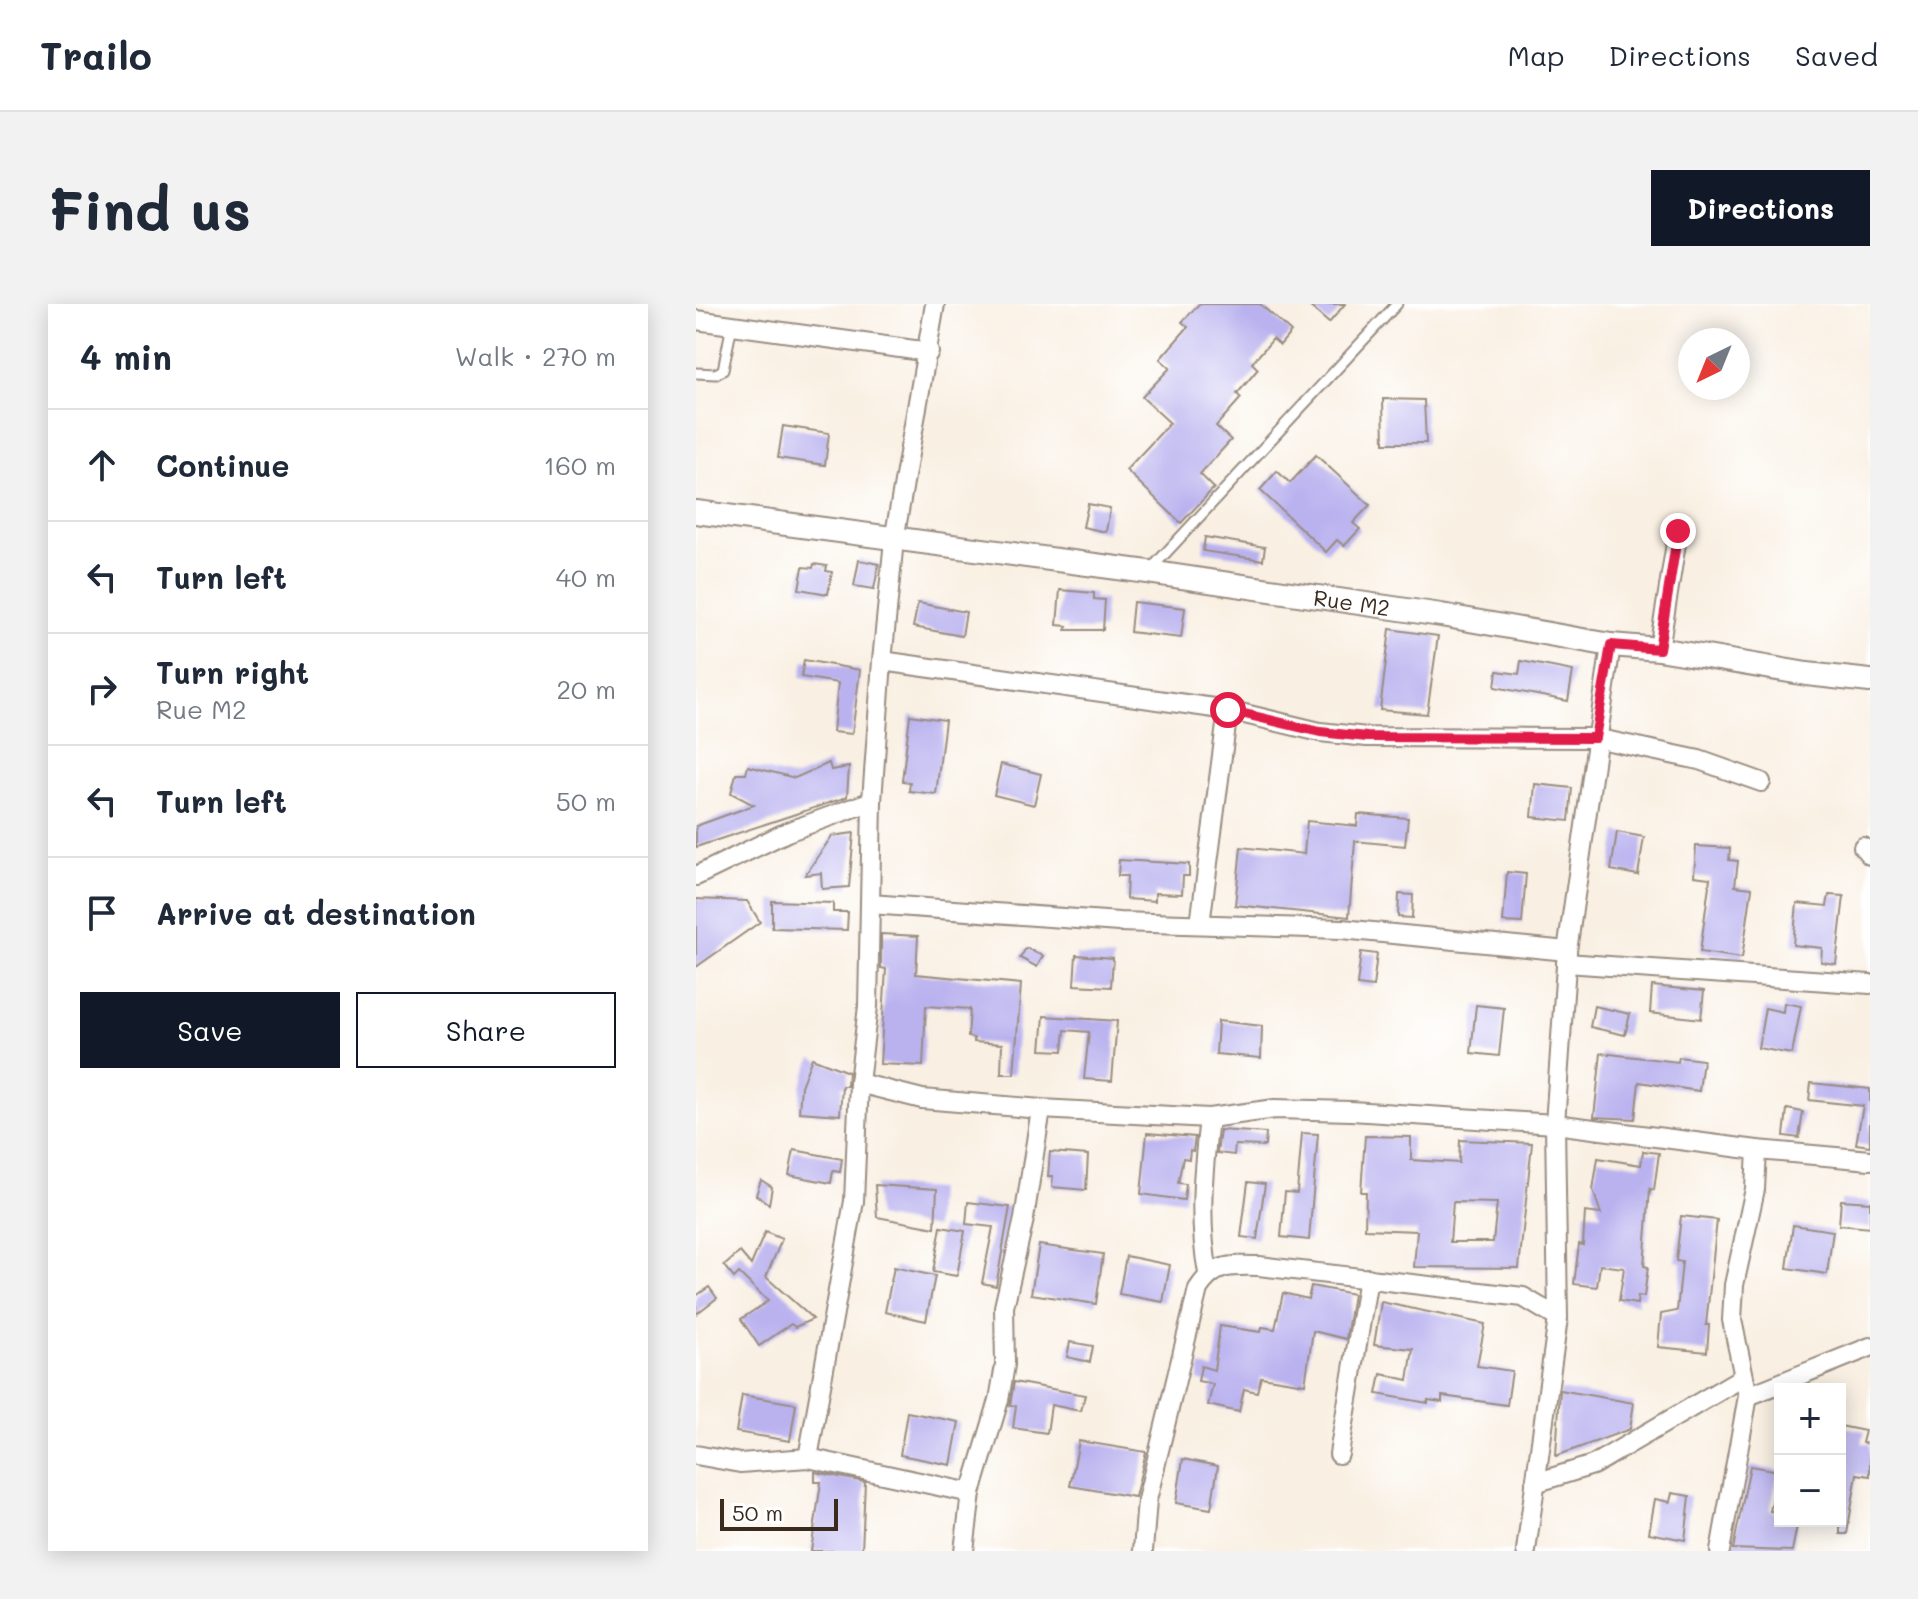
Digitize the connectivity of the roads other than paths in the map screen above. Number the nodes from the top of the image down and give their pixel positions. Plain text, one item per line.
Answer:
1 (935, 304) edge
2 (1397, 304) edge
3 (696, 320) edge
4 (732, 325) junction
5 (929, 352) junction
6 (696, 373) edge
7 (696, 512) edge
8 (1678, 531) dead end
9 (894, 540) junction
10 (1148, 572) junction
11 (1611, 645) junction
12 (1659, 649) junction
13 (882, 661) junction
14 (1807, 674) junction
15 (1870, 681) edge
16 (1870, 695) edge
17 (1228, 710) junction
18 (1595, 738) junction
19 (1761, 782) dead end
20 (872, 801) junction
21 (696, 876) edge
22 (870, 904) junction
23 (1200, 924) junction
24 (1566, 957) junction
25 (1870, 984) edge
26 (859, 1083) junction
27 (1041, 1109) junction
28 (1209, 1118) junction
29 (1555, 1124) junction
30 (1757, 1150) junction
31 (1870, 1160) edge
32 (1208, 1273) junction
33 (1368, 1278) junction
34 (1558, 1318) junction
35 (1870, 1347) edge
36 (1743, 1377) junction
37 (1748, 1396) junction
38 (1339, 1454) dead end
39 (696, 1455) edge
40 (808, 1458) junction
41 (1535, 1483) junction
42 (971, 1493) junction
43 (964, 1551) edge
44 (1143, 1551) edge
45 (1526, 1551) edge
46 (1720, 1551) edge

1 - 5 street
2 - 10 lane
3 - 4 street
4 - 5 street
4 - 6 lane
5 - 9 street
7 - 9 street, Rue M2
8 - 12 street
9 - 10 street, Rue M2
9 - 13 street
10 - 11 street, Rue M2
11 - 12 street, Rue M2
11 - 18 street
12 - 14 street, Rue M2
13 - 17 street
13 - 20 street
14 - 15 street, Rue M2
14 - 16 street, Rue M2
17 - 18 street
17 - 23 street
18 - 19 street
18 - 24 street
20 - 21 street
20 - 22 street
22 - 23 street
22 - 26 street
23 - 24 street
24 - 25 street
24 - 29 street
26 - 27 street
26 - 40 street
27 - 28 street
27 - 42 street
28 - 29 street
28 - 32 street
29 - 30 street
29 - 34 street
30 - 31 street
30 - 36 street
32 - 33 street
32 - 44 street
33 - 34 street
33 - 38 street
34 - 41 street
35 - 37 street
36 - 37 street
36 - 41 street
37 - 46 street
39 - 40 street
40 - 42 street
41 - 45 street
42 - 43 street

